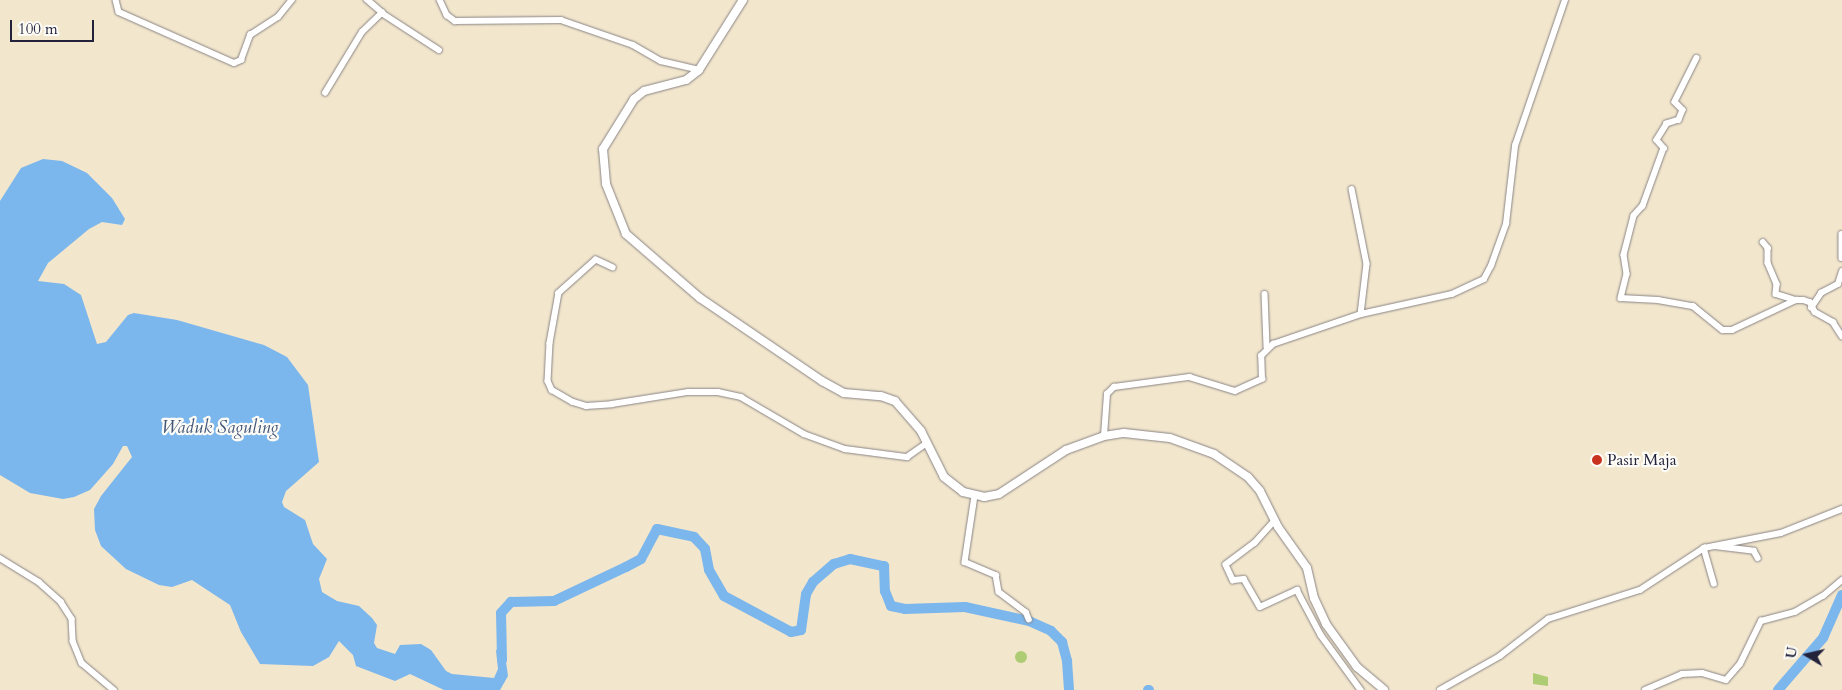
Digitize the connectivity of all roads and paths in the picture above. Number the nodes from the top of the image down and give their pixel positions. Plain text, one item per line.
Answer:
1 (116, 0) edge
2 (292, 0) edge
3 (367, 0) edge
4 (440, 0) edge
5 (743, 0) edge
6 (1565, 0) edge
7 (382, 13) junction
8 (439, 50) dead end
9 (1697, 58) dead end
10 (698, 70) junction
11 (325, 93) dead end
12 (1352, 189) dead end
13 (1842, 234) edge
14 (1763, 242) dead end
15 (1842, 258) edge
16 (613, 268) dead end
17 (1842, 272) edge
18 (1265, 294) dead end
19 (1796, 300) junction
20 (1811, 308) junction
21 (1361, 314) junction
22 (1842, 336) edge
23 (1267, 347) junction
24 (1104, 436) junction
25 (927, 443) junction
26 (975, 496) junction
27 (1842, 510) edge
28 (1275, 521) junction
29 (1715, 546) junction
30 (1704, 548) junction
31 (0, 558) edge
32 (1758, 558) dead end
33 (1842, 580) edge
34 (1714, 584) dead end
35 (1029, 619) dead end
36 (1648, 688) edge
37 (114, 690) edge
38 (1361, 690) edge
39 (1384, 690) edge
40 (1440, 690) edge
41 (1659, 690) edge

1 - 2 street
3 - 7 street
4 - 10 street
5 - 10 main road
6 - 21 street
7 - 8 street
7 - 11 street
9 - 19 street
10 - 25 main road
12 - 21 street
13 - 15 street
14 - 19 street
16 - 25 street
17 - 20 street
18 - 23 street
19 - 20 street
20 - 22 street
21 - 23 street
23 - 24 street
24 - 26 main road
24 - 28 main road
25 - 26 main road
26 - 35 street
27 - 29 street
28 - 38 street
28 - 39 main road
29 - 30 street
29 - 32 street
30 - 34 street
30 - 40 street
31 - 37 street
33 - 36 street
36 - 41 street

